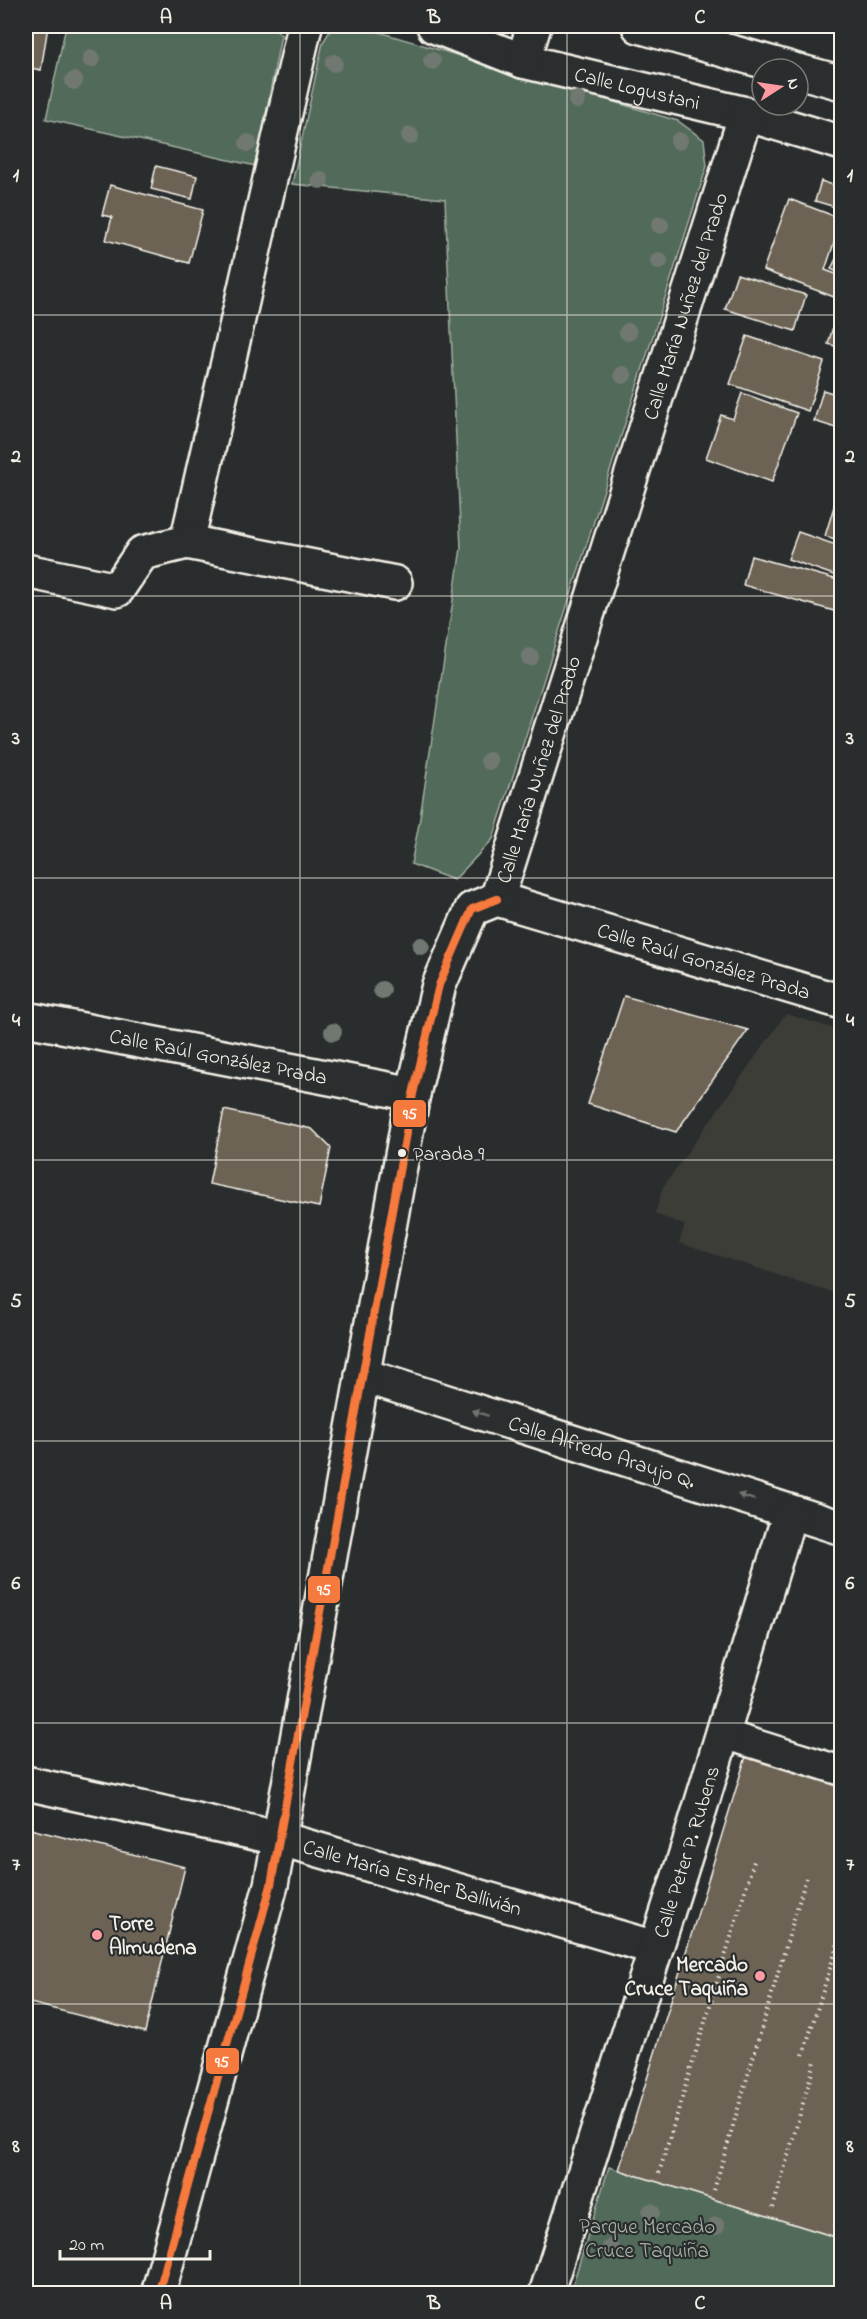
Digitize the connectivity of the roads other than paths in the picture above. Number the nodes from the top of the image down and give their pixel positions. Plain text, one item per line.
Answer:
1 (305, 26) edge
2 (435, 26) edge
3 (534, 26) edge
4 (639, 26) edge
5 (750, 57) edge
6 (523, 61) junction
7 (810, 74) edge
8 (842, 83) edge
9 (746, 114) junction
10 (842, 143) edge
11 (187, 542) junction
12 (26, 571) edge
13 (395, 583) dead end
14 (497, 899) junction
15 (842, 1002) edge
16 (26, 1019) edge
17 (413, 1094) junction
18 (362, 1375) junction
19 (790, 1512) junction
20 (842, 1527) edge
21 (723, 1734) junction
22 (842, 1771) edge
23 (26, 1783) edge
24 (278, 1838) junction
25 (656, 1948) junction
26 (158, 2294) edge
27 (546, 2294) edge

1 - 11 street
2 - 6 street, Calle Logustani
3 - 6 street
4 - 5 street
6 - 9 street, Calle Logustani
7 - 8 street
9 - 10 street, Calle Logustani
9 - 14 street, Calle María Nuñez del Prado
11 - 12 street
11 - 13 street
14 - 15 street, Calle Raúl González Prada
14 - 17 street, Calle María Nuñez del Prado
16 - 17 street, Calle Raúl González Prada
17 - 18 street, Calle María Nuñez del Prado
19 -> 18 street, Calle Alfredo Araujo Q.
18 - 24 street, Calle María Nuñez del Prado
19 - 20 street, Calle Alfredo Araujo Q.
19 - 21 street, Calle Peter P. Rubens
21 - 22 lane
21 - 25 street, Calle Peter P. Rubens
23 - 24 street, Calle María Esther Ballivián
24 - 25 street, Calle María Esther Ballivián
24 - 26 street, Calle María Nuñez del Prado
25 - 27 street, Calle Peter P. Rubens

